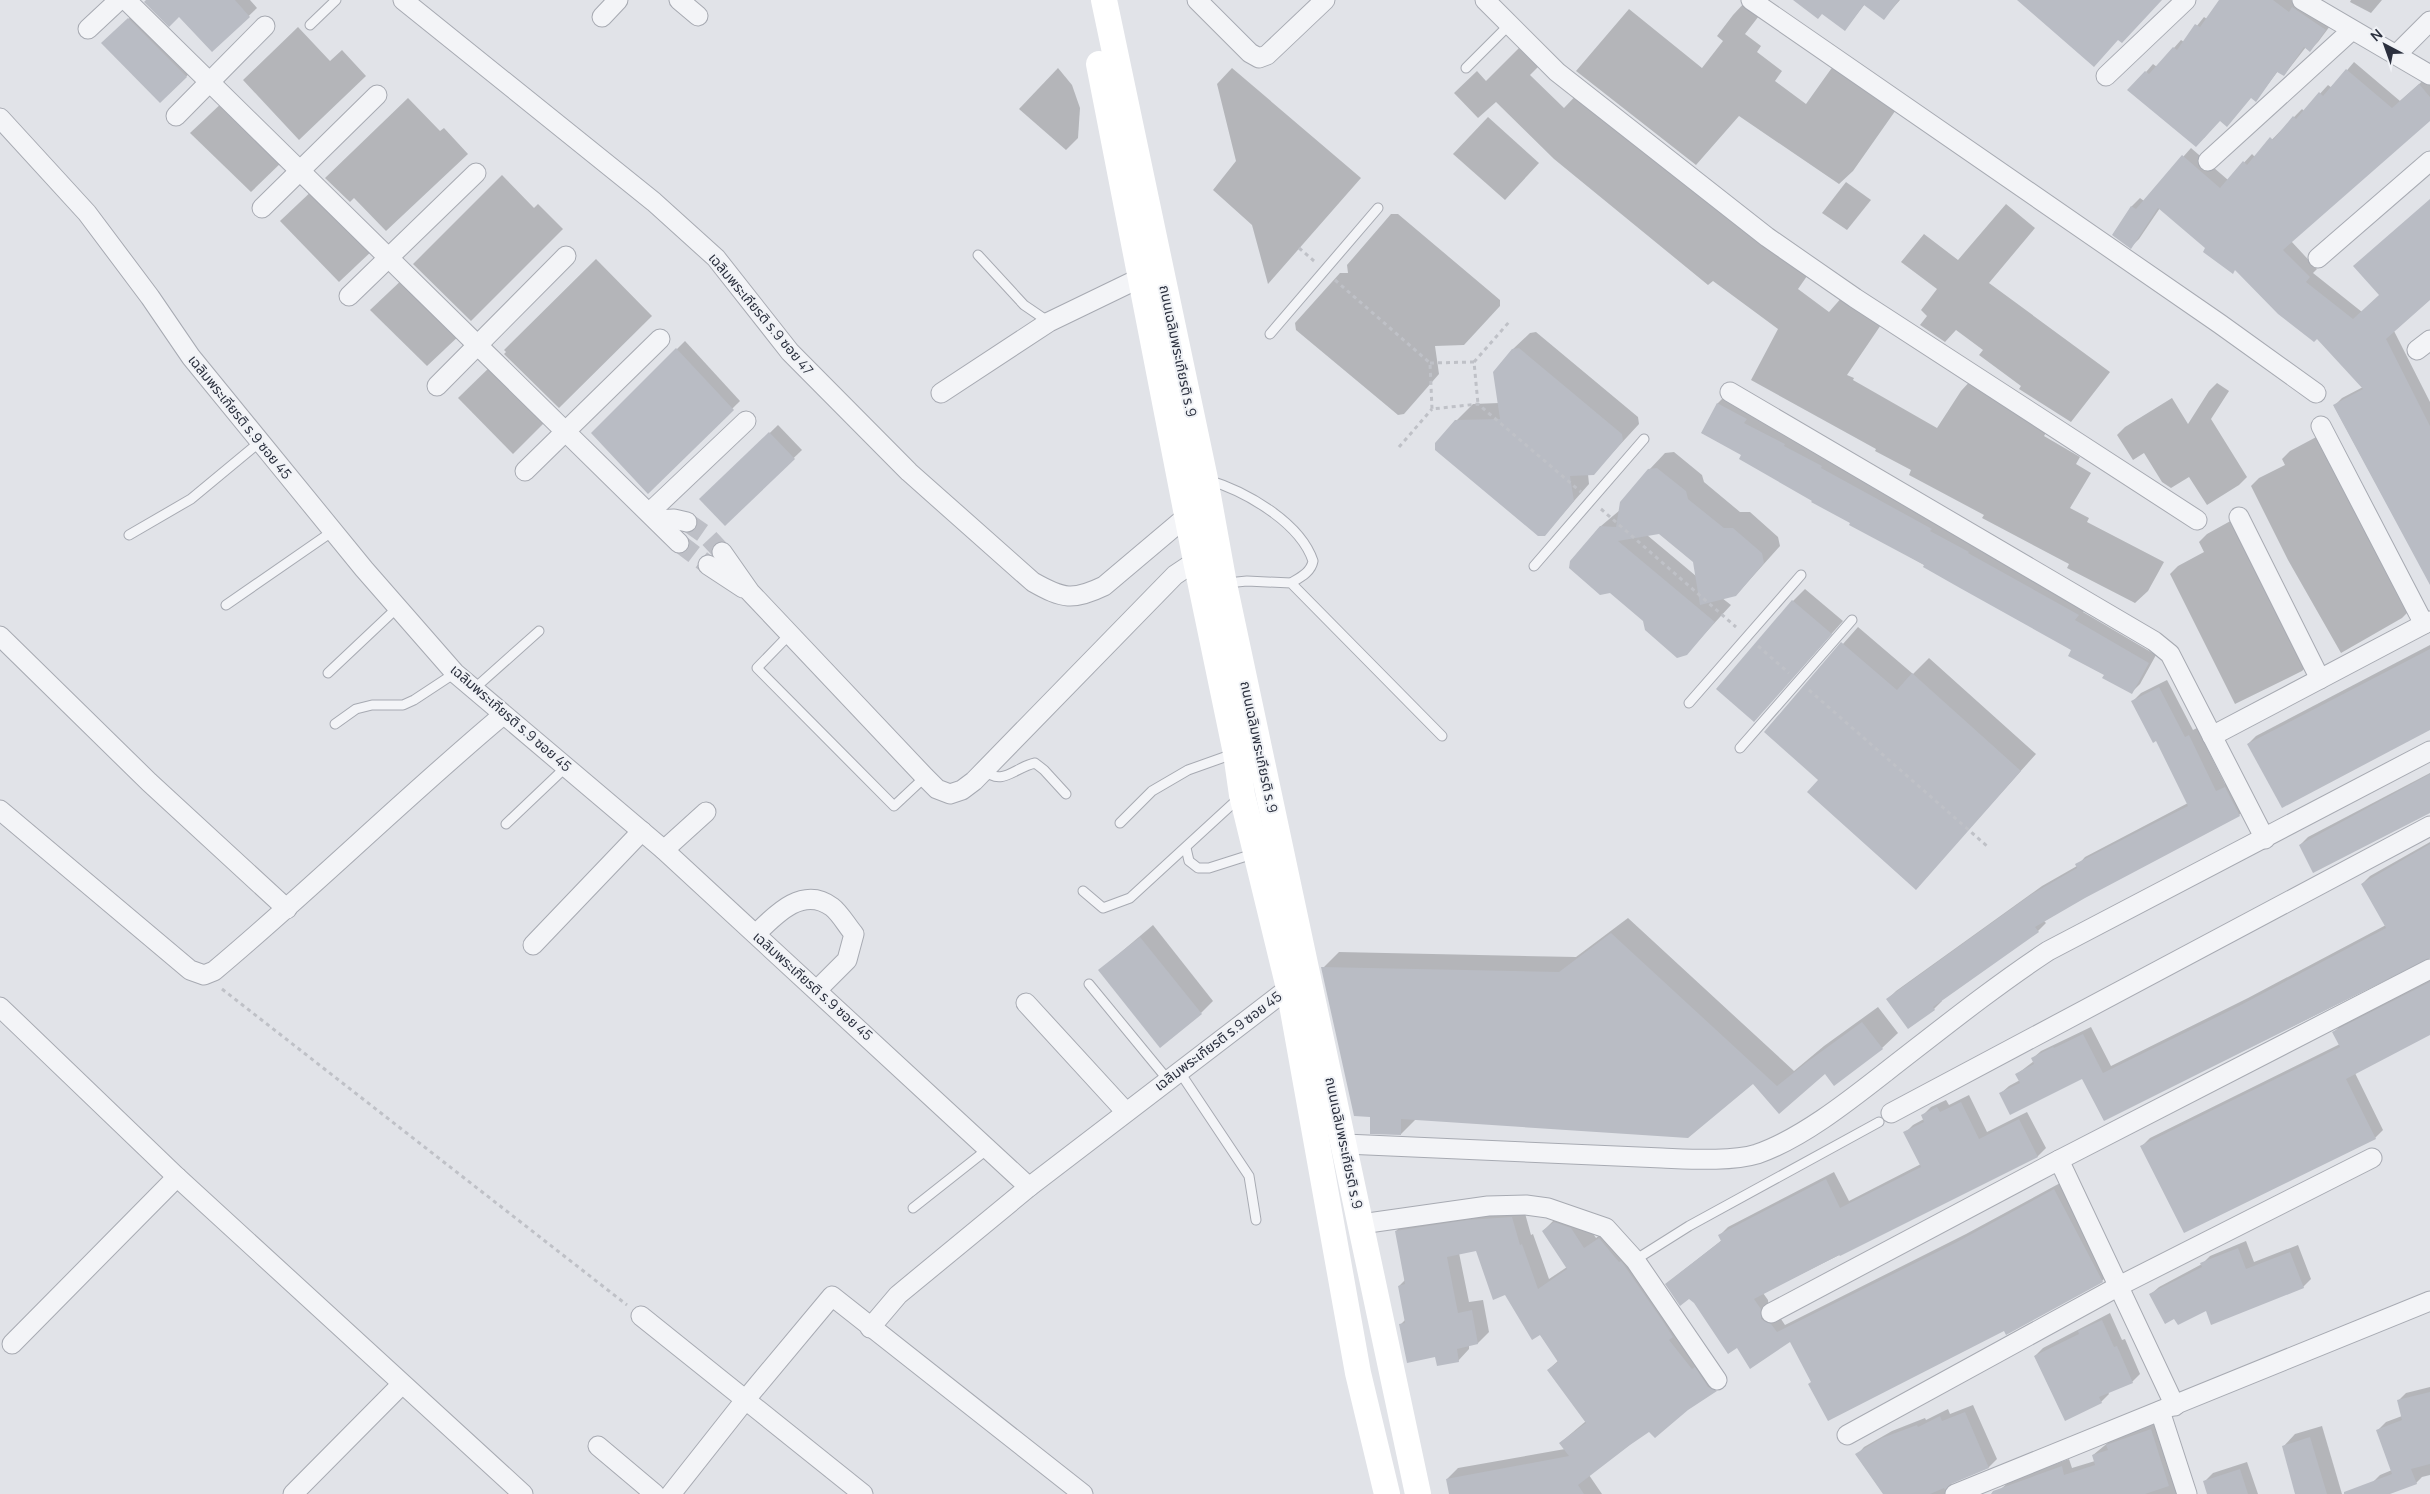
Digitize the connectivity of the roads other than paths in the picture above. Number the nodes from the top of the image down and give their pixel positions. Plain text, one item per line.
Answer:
1 (119, 0) edge
2 (126, 0) edge
3 (336, 0) edge
4 (403, 0) edge
5 (618, 0) edge
6 (679, 0) edge
7 (1086, 0) edge
8 (1104, 0) edge
9 (1196, 0) edge
10 (1325, 0) edge
11 (1485, 0) edge
12 (1751, 0) edge
13 (2186, 0) edge
14 (2302, 0) edge
15 (698, 16) dead end
16 (602, 17) dead end
17 (2430, 21) edge
18 (310, 25) dead end
19 (1508, 25) junction
20 (265, 26) dead end
21 (88, 29) dead end
22 (2352, 30) junction
23 (2396, 55) junction
24 (1466, 68) dead end
25 (2430, 75) edge
26 (2106, 76) dead end
27 (209, 82) junction
28 (377, 95) dead end
29 (176, 116) dead end
30 (0, 118) edge
31 (2208, 161) dead end
32 (2430, 161) edge
33 (300, 171) junction
34 (476, 173) dead end
35 (262, 208) dead end
36 (1378, 208) dead end
37 (978, 255) dead end
38 (566, 256) dead end
39 (2318, 258) dead end
40 (390, 259) junction
41 (1140, 278) junction
42 (349, 296) dead end
43 (1049, 322) junction
44 (1270, 334) dead end
45 (660, 339) dead end
46 (477, 344) junction
47 (437, 386) dead end
48 (1730, 392) dead end
49 (941, 393) dead end
50 (2316, 393) dead end
51 (746, 421) dead end
52 (2321, 426) dead end
53 (566, 432) junction
54 (1644, 439) dead end
55 (261, 441) junction
56 (526, 471) dead end
57 (1205, 479) junction
58 (653, 516) junction
59 (1187, 516) junction
60 (2239, 517) dead end
61 (2197, 520) dead end
62 (687, 522) tunnel mouth
63 (332, 531) junction
64 (130, 535) dead end
65 (679, 543) tunnel mouth
66 (722, 552) tunnel mouth
67 (1196, 561) junction
68 (708, 566) tunnel mouth
69 (1534, 566) dead end
70 (1800, 575) dead end
71 (1291, 583) junction
72 (1224, 584) junction
73 (750, 592) junction
74 (226, 605) dead end
75 (398, 607) junction
76 (1852, 620) dead end
77 (2427, 622) edge
78 (539, 630) dead end
79 (790, 634) junction
80 (0, 636) edge
81 (456, 672) junction
82 (328, 673) dead end
83 (2320, 679) junction
84 (474, 688) junction
85 (1689, 703) dead end
86 (503, 715) junction
87 (336, 724) dead end
88 (1442, 736) dead end
89 (2212, 736) junction
90 (1740, 748) dead end
91 (2430, 751) edge
92 (1236, 753) junction
93 (567, 766) junction
94 (984, 769) junction
95 (926, 777) junction
96 (1066, 794) dead end
97 (1242, 795) junction
98 (0, 810) edge
99 (706, 812) dead end
100 (1120, 823) dead end
101 (506, 824) dead end
102 (2430, 826) edge
103 (642, 831) junction
104 (2265, 839) junction
105 (1186, 848) junction
106 (664, 850) junction
107 (1256, 853) junction
108 (1083, 891) dead end
109 (287, 909) junction
110 (756, 934) junction
111 (533, 945) dead end
112 (2430, 969) edge
113 (1089, 984) dead end
114 (1288, 988) junction
115 (817, 990) junction
116 (1026, 1003) dead end
117 (0, 1007) edge
118 (1173, 1075) junction
119 (1126, 1112) junction
120 (1885, 1118) joint
121 (1344, 1144) junction
122 (990, 1148) junction
123 (2372, 1158) dead end
124 (2059, 1160) junction
125 (177, 1177) junction
126 (1029, 1187) junction
127 (913, 1208) dead end
128 (1256, 1220) dead end
129 (1361, 1224) junction
130 (1635, 1260) junction
131 (2119, 1286) junction
132 (2430, 1301) edge
133 (1771, 1313) dead end
134 (641, 1316) road end
135 (870, 1328) junction
136 (12, 1344) dead end
137 (1717, 1380) dead end
138 (402, 1384) junction
139 (746, 1399) junction
140 (2167, 1408) junction
141 (1847, 1435) dead end
142 (598, 1446) dead end
143 (293, 1494) edge
144 (522, 1494) edge
145 (655, 1494) edge
146 (671, 1494) edge
147 (863, 1494) edge
148 (1084, 1494) edge
149 (1387, 1494) edge
150 (1418, 1494) edge
151 (1955, 1494) edge
152 (2186, 1494) edge

1 - 21 street
2 - 27 street
3 - 18 lane
4 - 59 street, เฉลิมพระเกียรติ ร.9 ซอย 47
5 - 16 street
6 - 15 street
7 - 41 main road, ถนนเฉลิมพระเกียรติ ร.9
8 - 57 main road, ถนนเฉลิมพระเกียรติ ร.9
9 - 10 street
11 - 19 street
12 - 50 street
13 - 26 street
14 - 22 street
17 - 23 street
19 - 24 lane
19 - 61 street
20 - 27 street
22 - 23 street
22 - 31 street
23 - 25 street
27 - 29 street
27 - 33 street
28 - 33 street
30 - 55 street, เฉลิมพระเกียรติ ร.9 ซอย 45
32 - 39 street
33 - 35 street
33 - 40 street
34 - 40 street
36 - 44 lane
37 - 43 lane
38 - 46 street
40 - 42 street
40 - 46 street
41 - 43 street
41 - 59 main road, ถนนเฉลิมพระเกียรติ ร.9
43 - 49 street
45 - 53 street
46 - 47 street
46 - 53 street
48 - 89 street
51 - 58 street
52 - 77 street
53 - 56 street
53 - 58 street
54 - 69 lane
55 - 63 street, เฉลิมพระเกียรติ ร.9 ซอย 45
55 - 64 lane
57 - 71 lane
57 - 72 main road, ถนนเฉลิมพระเกียรติ ร.9
58 - 62 street
58 - 65 street
59 - 67 main road, ถนนเฉลิมพระเกียรติ ร.9
60 - 83 street
63 - 74 lane
63 - 75 street, เฉลิมพระเกียรติ ร.9 ซอย 45
66 - 73 street
67 - 92 main road, ถนนเฉลิมพระเกียรติ ร.9
67 - 94 street
68 - 73 street
70 - 85 lane
71 - 72 lane
71 - 88 lane
72 - 121 main road, ถนนเฉลิมพระเกียรติ ร.9
73 - 79 street
75 - 81 street, เฉลิมพระเกียรติ ร.9 ซอย 45
75 - 82 lane
76 - 90 lane
77 - 83 street
78 - 84 lane
79 - 95 street
79 - 95 lane
80 - 109 street
81 - 84 street, เฉลิมพระเกียรติ ร.9 ซอย 45
81 - 87 lane
83 - 89 street
84 - 86 street, เฉลิมพระเกียรติ ร.9 ซอย 45
86 - 93 street, เฉลิมพระเกียรติ ร.9 ซอย 45
86 - 109 street
89 - 104 street
91 - 104 street
92 - 97 main road, ถนนเฉลิมพระเกียรติ ร.9
92 - 100 lane
93 - 101 lane
93 - 103 street, เฉลิมพระเกียรติ ร.9 ซอย 45
94 - 95 street
94 - 96 lane
97 - 105 lane
97 - 107 main road, ถนนเฉลิมพระเกียรติ ร.9
98 - 109 street
99 - 106 street
102 - 120 street
103 - 106 street, เฉลิมพระเกียรติ ร.9 ซอย 45
103 - 111 street
104 - 121 street
105 - 107 lane
105 - 108 lane
106 - 110 street, เฉลิมพระเกียรติ ร.9 ซอย 45
107 - 114 main road, ถนนเฉลิมพระเกียรติ ร.9
110 - 115 street, เฉลิมพระเกียรติ ร.9 ซอย 45
110 - 115 street
112 - 124 street
113 - 118 lane
114 - 118 street, เฉลิมพระเกียรติ ร.9 ซอย 45
114 - 149 main road, ถนนเฉลิมพระเกียรติ ร.9
115 - 122 street, เฉลิมพระเกียรติ ร.9 ซอย 45
116 - 119 street
117 - 125 street
118 - 119 street, เฉลิมพระเกียรติ ร.9 ซอย 45
118 - 128 lane
119 - 126 street, เฉลิมพระเกียรติ ร.9 ซอย 45
120 - 130 lane
121 - 129 main road, ถนนเฉลิมพระเกียรติ ร.9
122 - 126 street, เฉลิมพระเกียรติ ร.9 ซอย 45
122 - 127 lane
123 - 131 street
124 - 131 street
124 - 133 street
125 - 136 street
125 - 138 street
126 - 135 street, เฉลิมพระเกียรติ ร.9 ซอย 45
129 - 130 street
129 - 150 main road, ถนนเฉลิมพระเกียรติ ร.9
130 - 137 street
131 - 140 street
131 - 141 street
132 - 140 street
134 - 139 street
135 - 139 street
135 - 148 street
138 - 143 street
138 - 144 street
139 - 146 street
139 - 147 street
140 - 151 street
140 - 152 street
142 - 145 street

